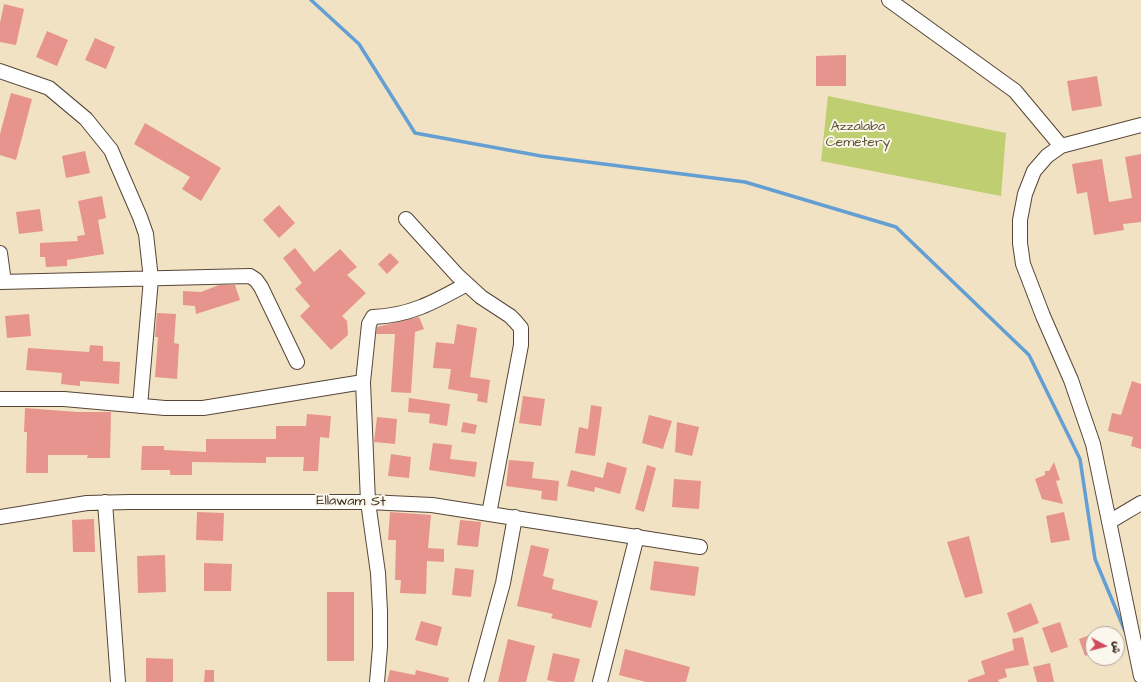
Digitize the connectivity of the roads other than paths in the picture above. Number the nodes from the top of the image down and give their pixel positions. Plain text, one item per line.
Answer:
1 (889, 0) edge
2 (0, 71) edge
3 (1141, 125) edge
4 (1061, 146) junction
5 (406, 219) dead end
6 (0, 253) edge
7 (151, 279) junction
8 (2, 282) edge
9 (467, 284) junction
10 (297, 362) dead end
11 (363, 382) junction
12 (0, 399) edge
13 (140, 406) junction
14 (105, 502) junction
15 (368, 502) junction
16 (1141, 502) edge
17 (489, 514) junction
18 (0, 517) edge
19 (515, 518) junction
20 (1109, 522) junction
21 (637, 536) junction
22 (700, 547) dead end
23 (1141, 676) edge
24 (118, 682) edge
25 (377, 682) edge
26 (476, 682) edge
27 (600, 682) edge

1 - 4 street
2 - 7 street
3 - 4 street
4 - 20 street
5 - 9 street
6 - 8 street
7 - 8 street
7 - 10 street
7 - 13 street
9 - 11 street
9 - 17 street
11 - 13 street
11 - 15 street
12 - 13 street
14 - 15 street, Ellawam St
14 - 18 street, Ellawam St
14 - 24 street
15 - 17 street, Ellawam St
15 - 25 street
16 - 20 street
17 - 19 street, Ellawam St
19 - 21 street, Ellawam St
19 - 26 street
20 - 23 street
21 - 22 street, Ellawam St
21 - 27 street

